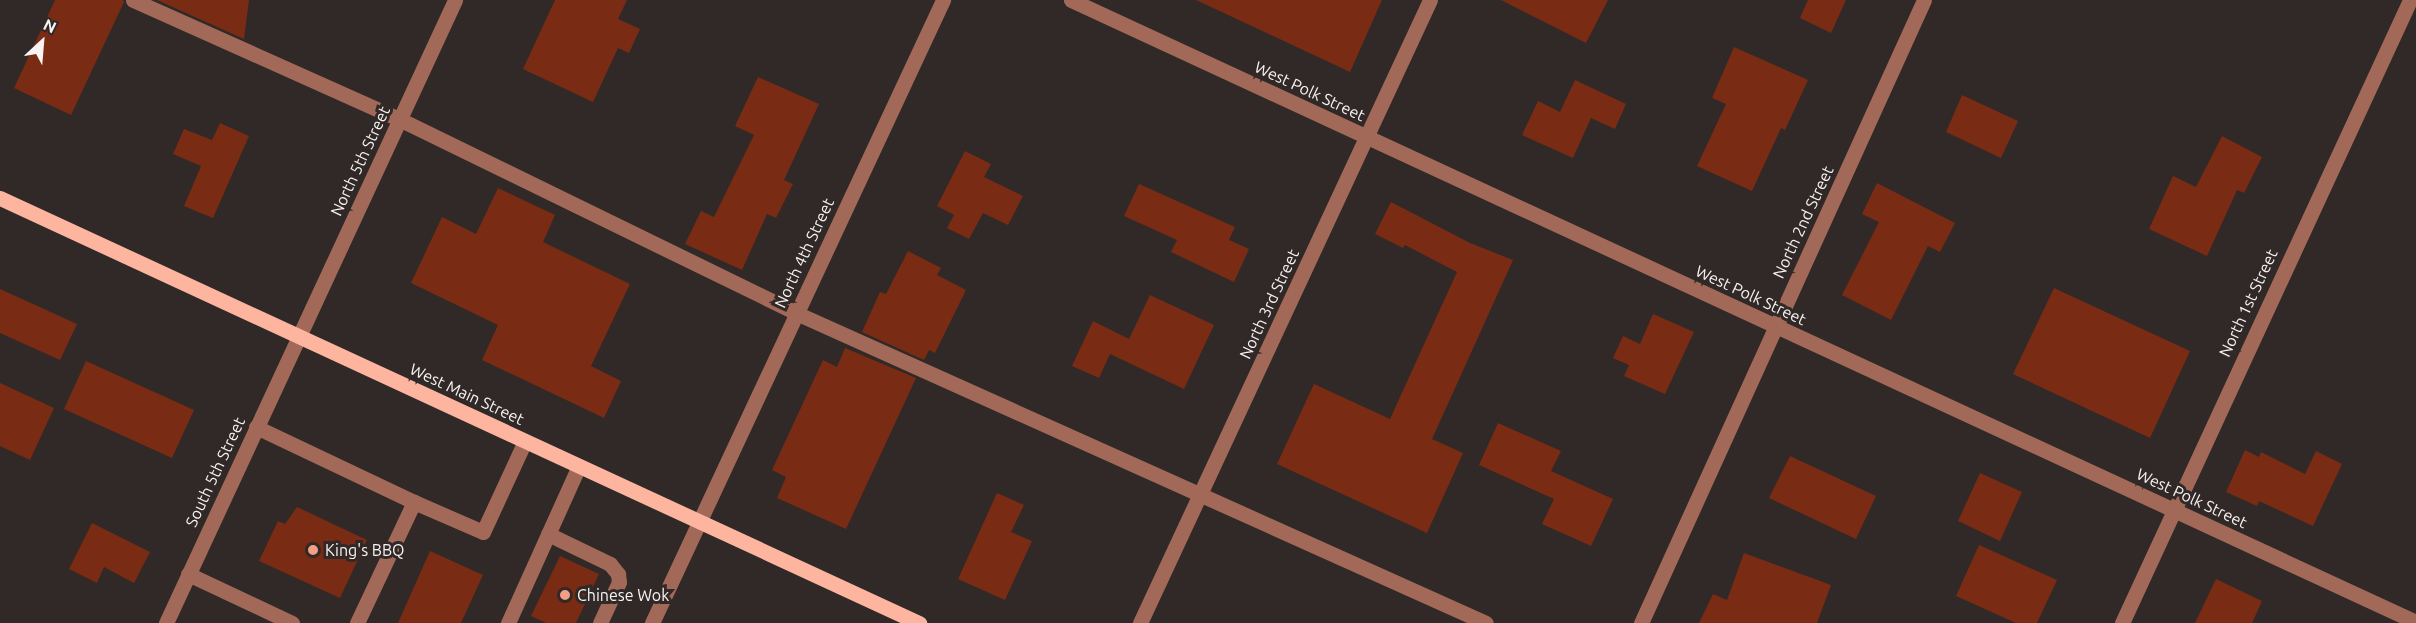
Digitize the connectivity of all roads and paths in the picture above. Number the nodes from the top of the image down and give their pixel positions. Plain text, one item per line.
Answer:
1 (133, 0) edge
2 (455, 0) edge
3 (943, 0) edge
4 (1071, 0) edge
5 (1430, 0) edge
6 (1924, 0) edge
7 (2410, 0) edge
8 (399, 119) junction
9 (1366, 137) junction
10 (0, 198) edge
11 (796, 313) junction
12 (1775, 326) junction
13 (299, 336) junction
14 (256, 427) junction
15 (525, 441) junction
16 (579, 466) junction
17 (1200, 494) junction
18 (414, 502) junction
19 (2172, 509) junction
20 (699, 521) junction
21 (548, 534) junction
22 (188, 574) junction
23 (2416, 622) edge
24 (166, 623) edge
25 (292, 623) edge
26 (357, 623) edge
27 (508, 623) edge
28 (600, 623) edge
29 (652, 623) edge
30 (919, 623) edge
31 (1140, 623) edge
32 (1486, 623) edge
33 (1641, 623) edge
34 (2122, 623) edge

1 - 8 street
2 - 8 street, North 5th Street
3 - 11 street, North 4th Street
4 - 9 street, West Polk Street
5 - 9 street, North 3rd Street
6 - 12 street, North 2nd Street
7 - 19 street, North 1st Street
8 - 11 street
8 - 13 street, North 5th Street
9 - 12 street, West Polk Street
9 - 17 street, North 3rd Street
10 - 13 main road, West Main Street
11 - 17 street
11 - 20 street, North 4th Street
12 - 19 street, West Polk Street
12 - 33 street, North 2nd Street
13 - 14 street, South 5th Street
13 - 15 main road, West Main Street
14 - 18 street
14 - 22 street, South 5th Street
15 - 16 main road, West Main Street
15 - 18 street
16 - 20 main road, West Main Street
16 - 21 street
17 - 31 street, North 3rd Street
17 - 32 street
18 - 26 street
19 - 23 street, West Polk Street
19 - 34 street, North 1st Street
20 - 29 street, North 4th Street
20 - 30 main road, West Main Street
21 - 27 street
21 - 28 street
22 - 24 street, South 5th Street
22 - 25 street

